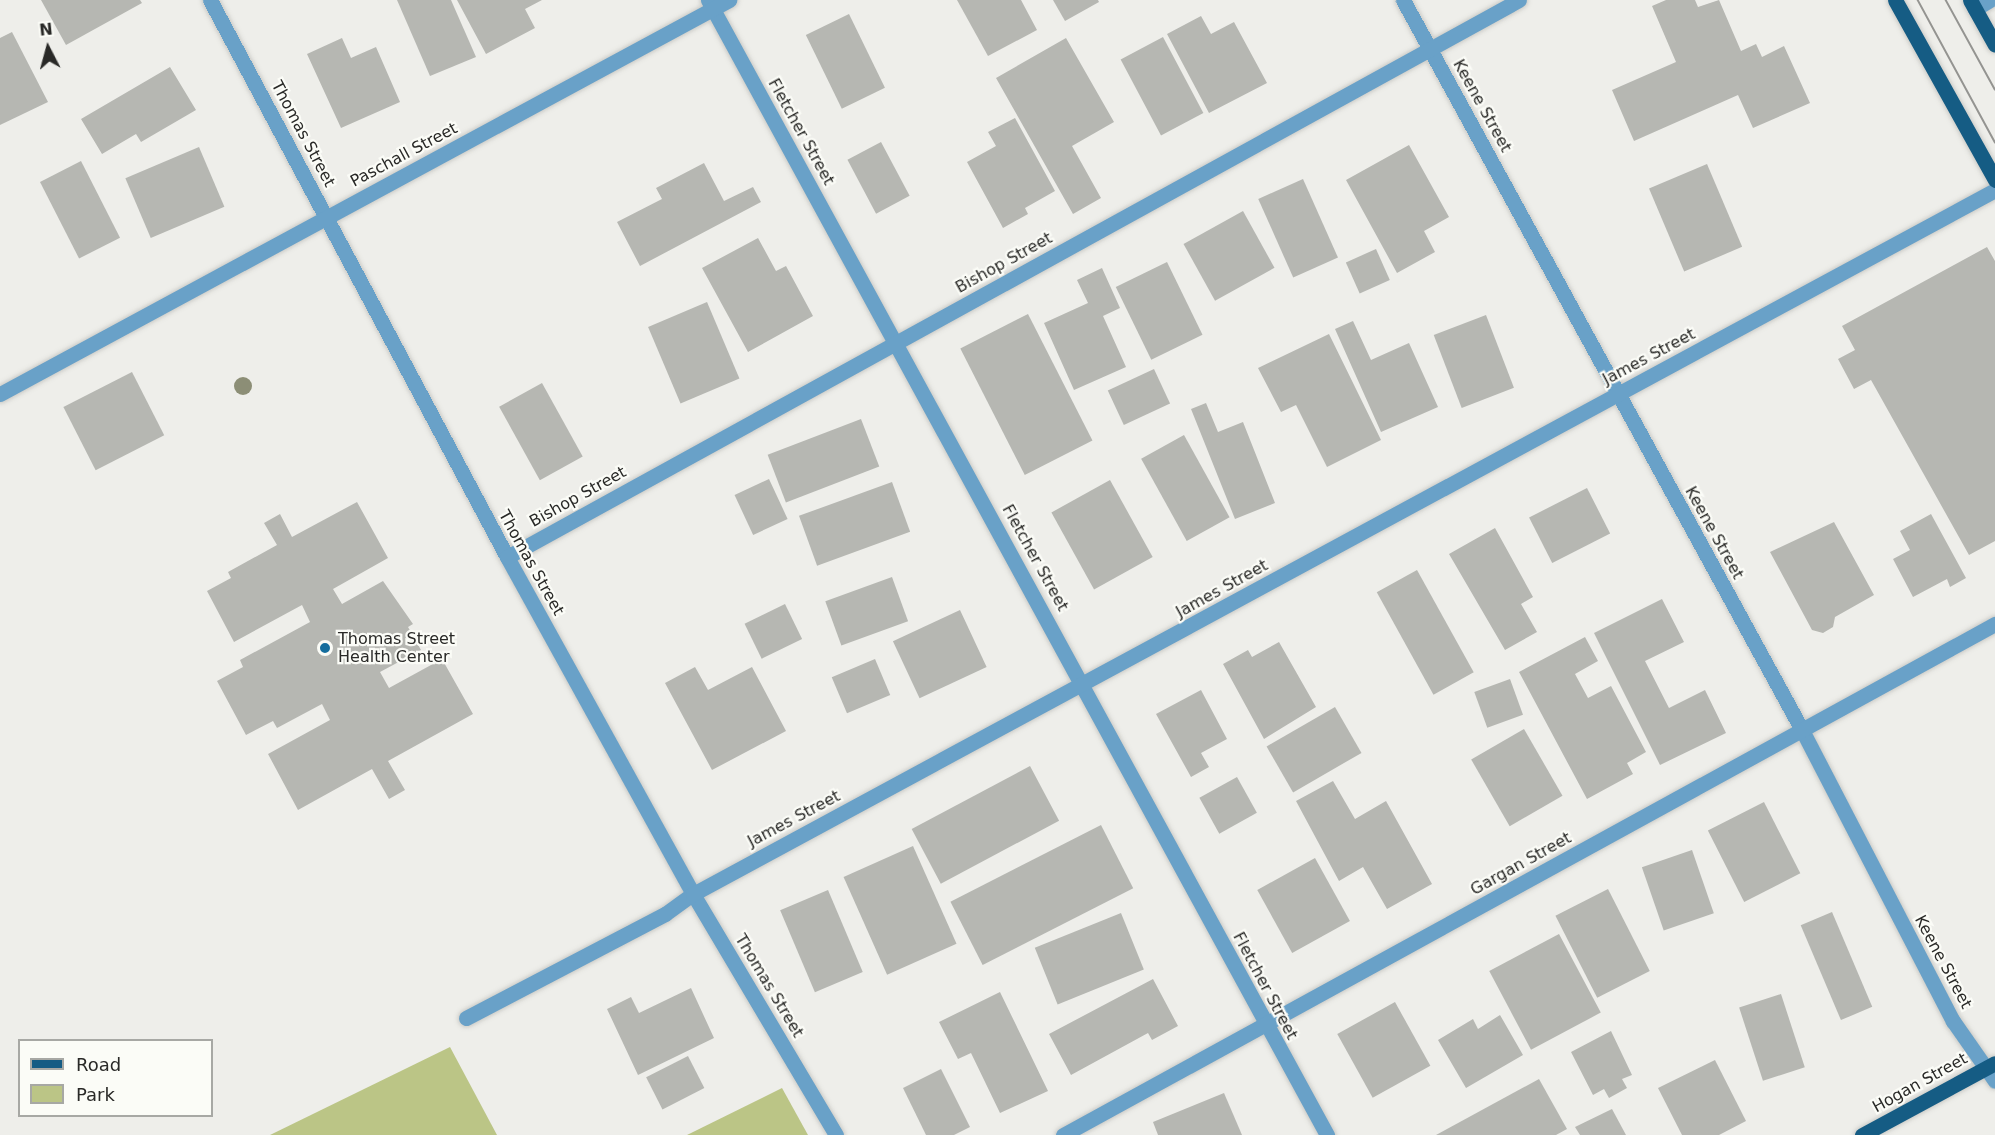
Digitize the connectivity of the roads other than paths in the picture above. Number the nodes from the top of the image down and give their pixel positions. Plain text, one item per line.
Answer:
1 (210, 0) edge
2 (729, 0) edge
3 (1403, 0) edge
4 (1519, 0) edge
5 (1895, 0) edge
6 (1990, 0) edge
7 (1972, 4) edge
8 (711, 5) edge
9 (1995, 45) edge
10 (1429, 48) junction
11 (1995, 180) edge
12 (1995, 190) edge
13 (327, 217) junction
14 (897, 343) junction
15 (0, 394) edge
16 (1617, 395) junction
17 (507, 557) junction
18 (1995, 624) edge
19 (1083, 685) junction
20 (1802, 730) junction
21 (693, 894) junction
22 (466, 1018) dead end
23 (1265, 1025) junction
24 (1991, 1065) edge
25 (1995, 1081) edge
26 (836, 1135) edge
27 (1064, 1135) edge
28 (1327, 1135) edge
29 (1862, 1135) edge

1 - 13 street, Thomas Street
2 - 8 street, Paschall Street
3 - 10 street, Keene Street
4 - 10 street, Bishop Street
5 - 11 main road
6 - 7 street
7 - 9 main road
8 - 13 street, Paschall Street
8 - 14 street, Fletcher Street
10 - 14 street, Bishop Street
10 - 16 street, Keene Street
12 - 16 street, James Street
13 - 15 street, Paschall Street
13 - 17 street, Thomas Street
14 - 17 street, Bishop Street
14 - 19 street, Fletcher Street
16 - 19 street, James Street
16 - 20 street, Keene Street
17 - 21 street, Thomas Street
18 - 20 street, Gargan Street
19 - 21 street, James Street
19 - 23 street, Fletcher Street
20 - 23 street, Gargan Street
20 - 24 street, Keene Street
21 - 22 street, James Street
21 - 26 street, Thomas Street
23 - 27 street, Gargan Street
23 - 28 street, Fletcher Street
24 - 25 street, Keene Street
24 - 29 main road, Hogan Street

